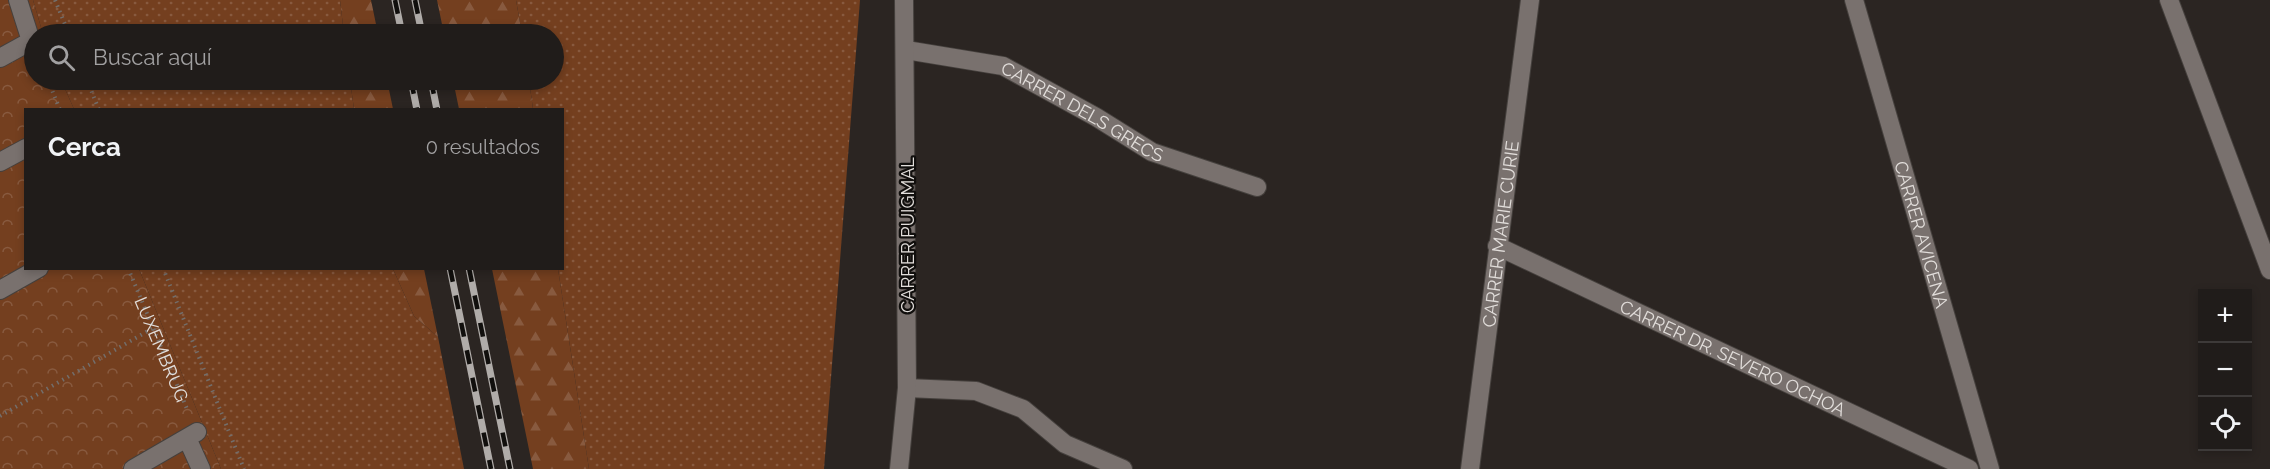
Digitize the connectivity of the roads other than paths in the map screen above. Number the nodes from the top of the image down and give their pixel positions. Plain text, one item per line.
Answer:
1 (18, 0) edge
2 (904, 0) edge
3 (1530, 0) edge
4 (1854, 0) edge
5 (2169, 0) edge
6 (26, 24) edge
7 (24, 45) edge
8 (906, 50) junction
9 (0, 58) edge
10 (24, 149) edge
11 (0, 162) edge
12 (1257, 187) dead end
13 (1497, 246) junction
14 (35, 270) edge
15 (2270, 270) edge
16 (0, 290) edge
17 (907, 388) junction
18 (133, 469) edge
19 (201, 469) edge
20 (899, 469) edge
21 (1123, 469) edge
22 (1470, 469) edge
23 (1969, 469) edge
24 (1990, 469) edge

1 - 6 street
2 - 8 street, CARRER PUIGMAL
3 - 13 street, CARRER MARIE CURIE
4 - 24 street, CARRER AVICENA
5 - 15 street
7 - 9 street
8 - 12 street, CARRER DELS GRECS
8 - 17 street, CARRER PUIGMAL
10 - 11 street
13 - 22 street, CARRER MARIE CURIE
13 - 23 street, CARRER DR. SEVERO OCHOA
14 - 16 street
17 - 20 street, CARRER PUIGMAL
17 - 21 street
18 - 19 street

